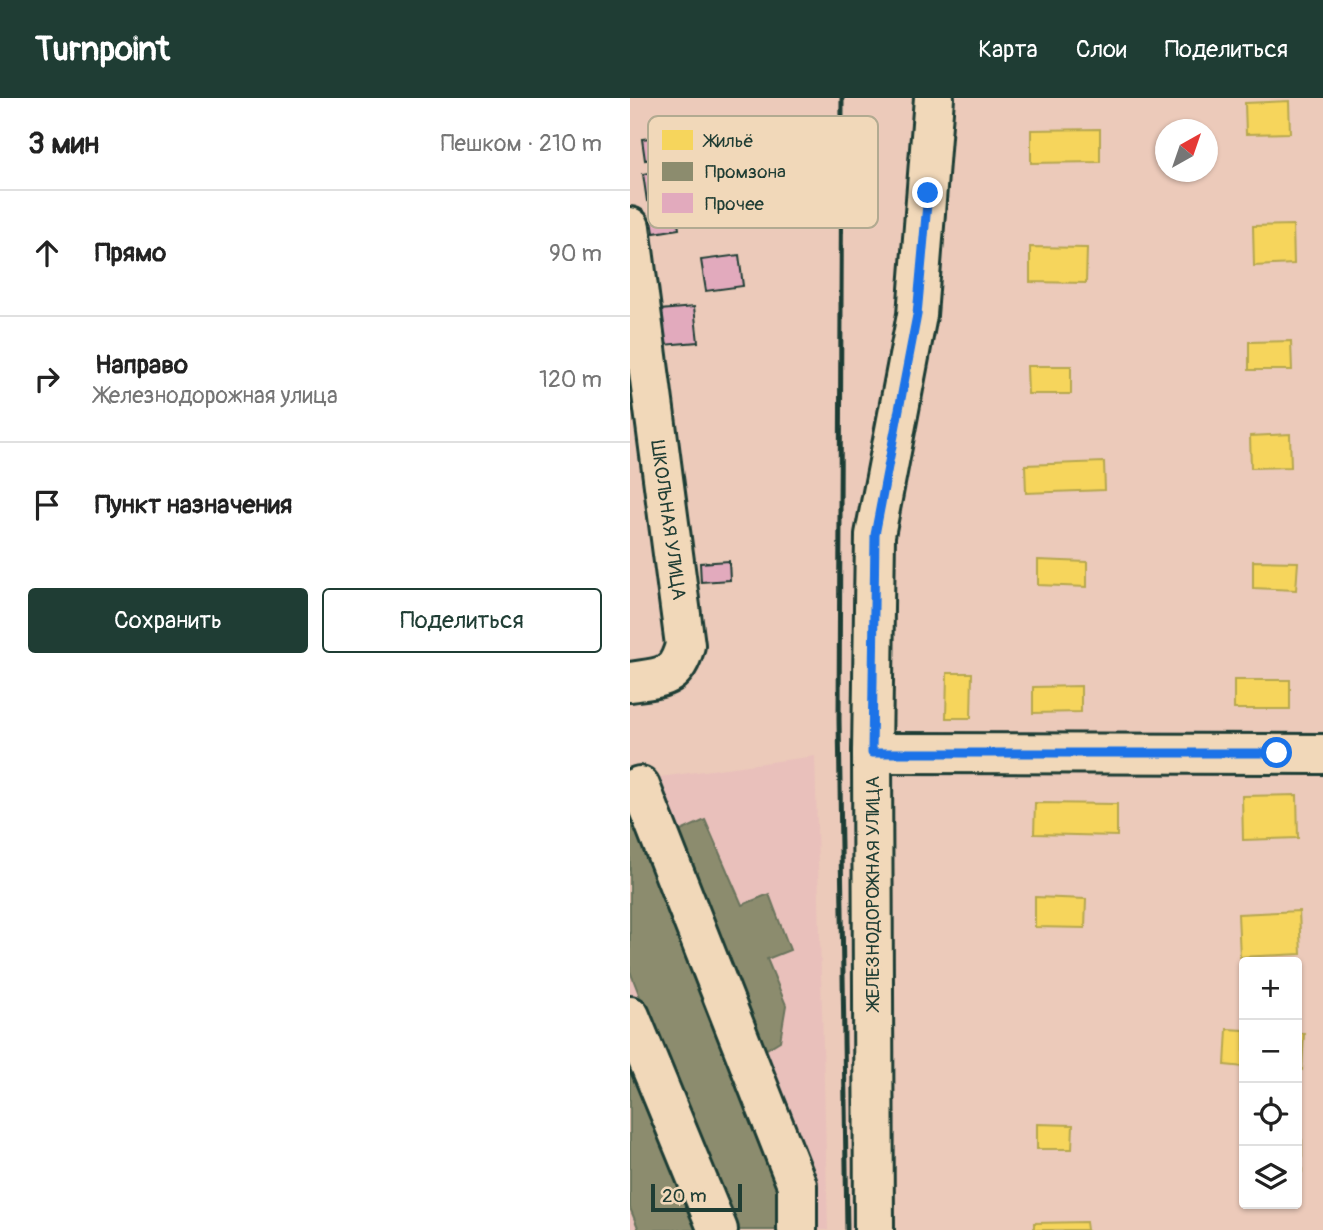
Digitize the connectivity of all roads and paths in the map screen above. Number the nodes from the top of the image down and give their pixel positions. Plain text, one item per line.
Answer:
1 (934, 98) edge
2 (630, 228) edge
3 (630, 682) edge
4 (872, 753) junction
5 (1323, 754) edge
6 (630, 790) edge
7 (630, 1016) edge
8 (718, 1230) edge
9 (797, 1230) edge
10 (874, 1230) edge

1 - 4 street, ЖЕЛЕЗНОДОРОЖНАЯ УЛИЦА
2 - 3 street, ШКОЛЬНАЯ УЛИЦА
4 - 5 street
4 - 10 street, ЖЕЛЕЗНОДОРОЖНАЯ УЛИЦА
6 - 9 street
7 - 8 street

